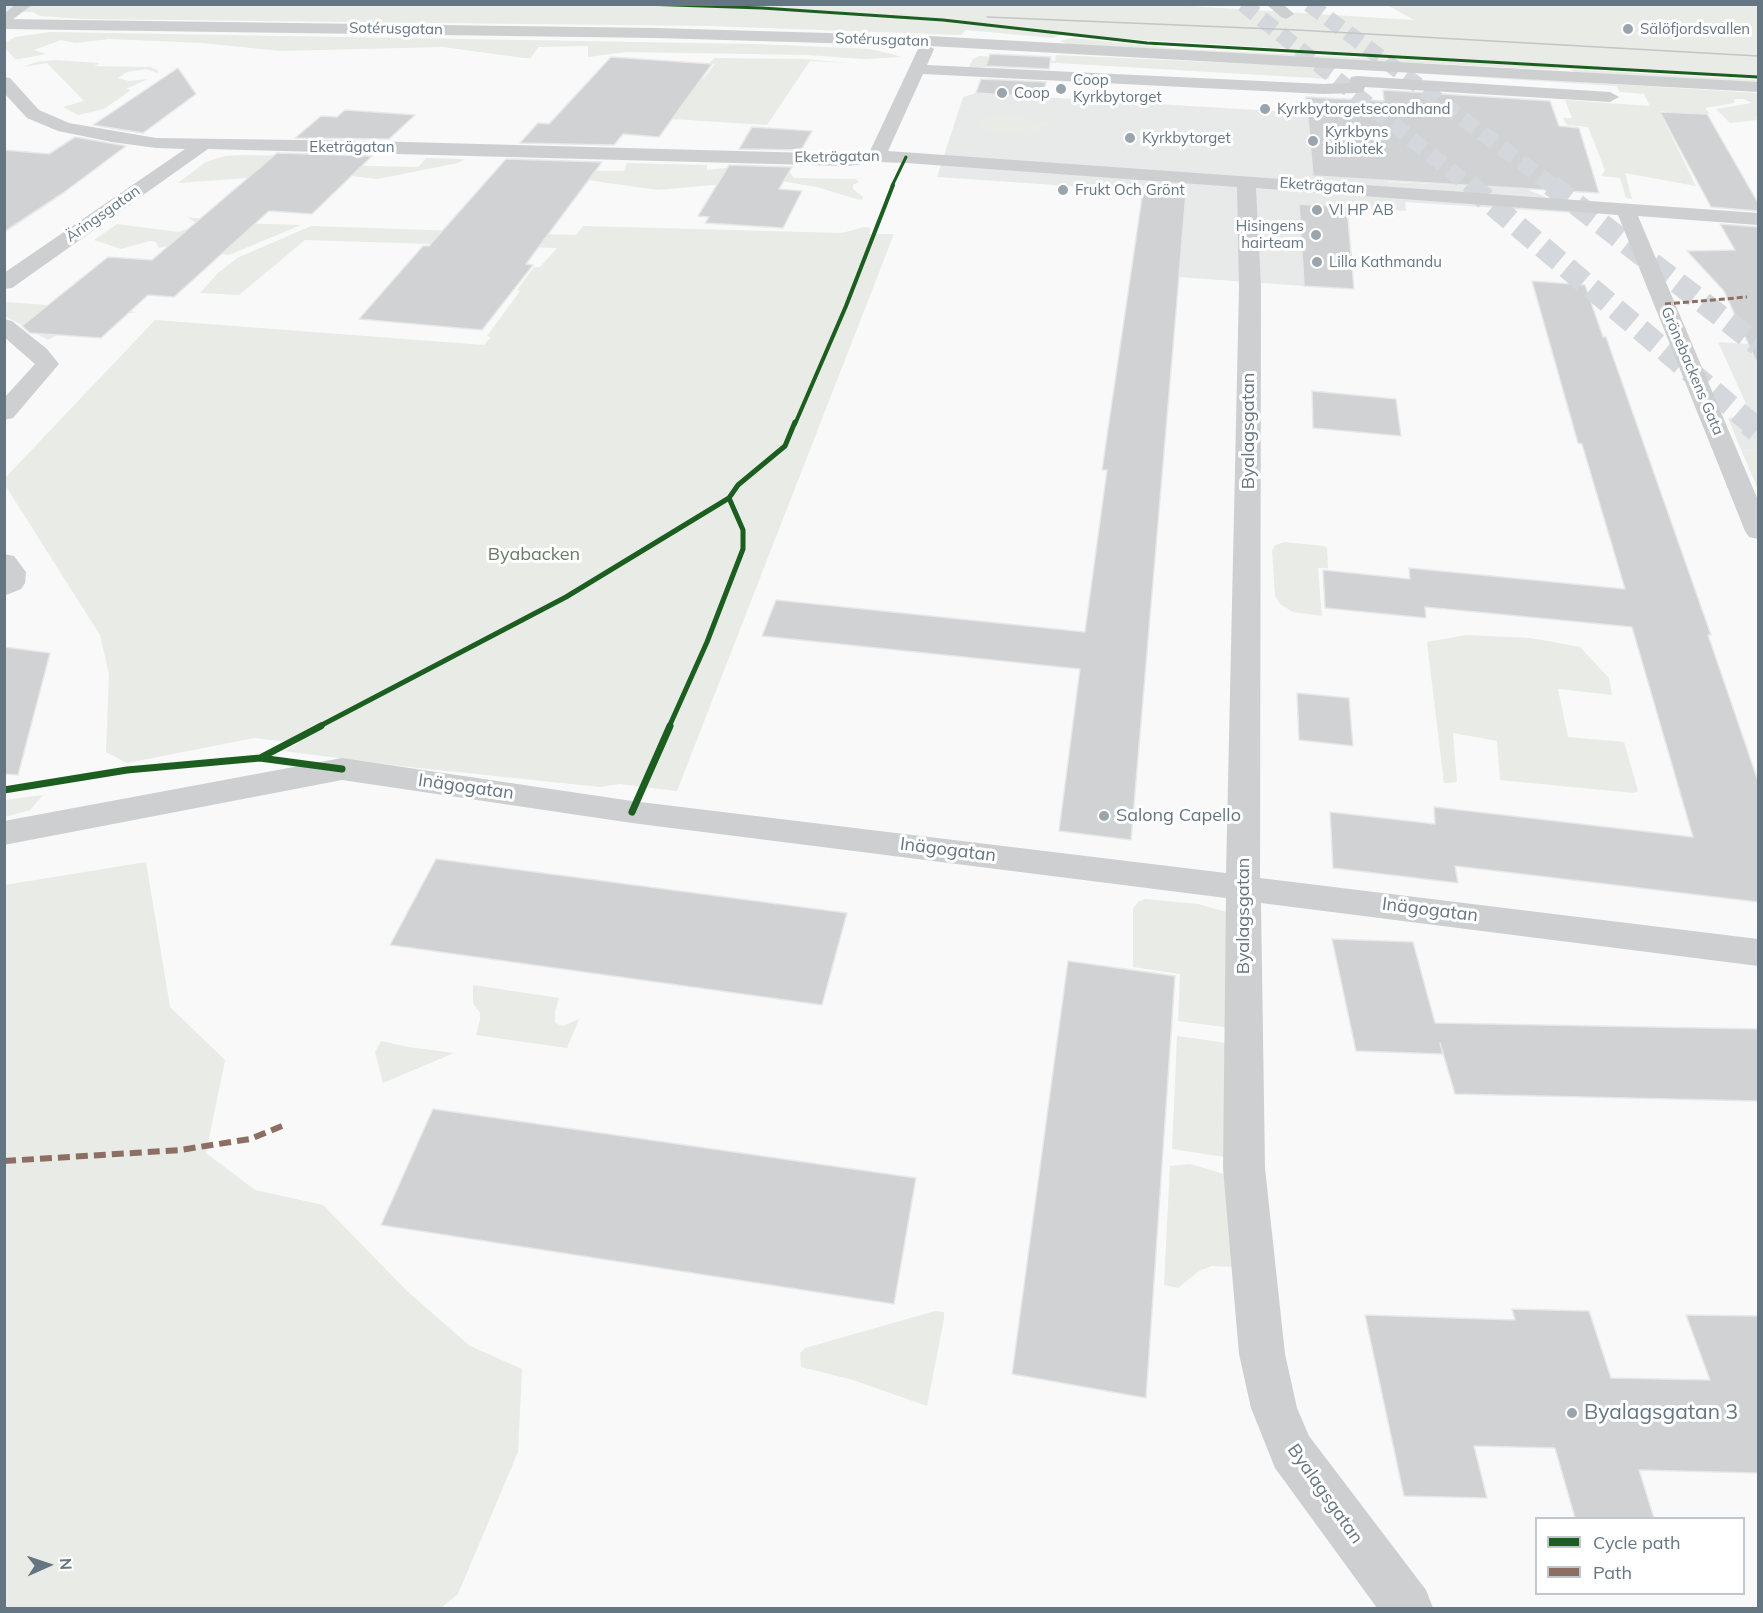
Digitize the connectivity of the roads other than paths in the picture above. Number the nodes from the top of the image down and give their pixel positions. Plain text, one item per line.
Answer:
1 (26, 4) edge
2 (1273, 4) edge
3 (1286, 14) dead end
4 (4, 23) edge
5 (929, 41) junction
6 (917, 69) junction
7 (4, 82) edge
8 (1758, 87) edge
9 (1610, 97) dead end
10 (201, 146) junction
11 (877, 156) junction
12 (1246, 181) junction
13 (1626, 210) junction
14 (1758, 219) edge
15 (4, 283) edge
16 (4, 326) edge
17 (4, 413) edge
18 (1758, 531) edge
19 (4, 562) edge
20 (4, 588) edge
21 (4, 833) edge
22 (1243, 886) junction
23 (1758, 952) edge
24 (1408, 1608) edge

1 - 4 street
2 - 3 street
4 - 5 street, Sotérusgatan
5 - 6 street
5 - 8 street, Sotérusgatan
6 - 9 street
6 - 11 street
7 - 10 street, Eketrägatan
10 - 11 street, Eketrägatan
10 - 15 street, Äringsgatan
11 - 12 street, Eketrägatan
12 - 13 street, Eketrägatan
12 - 22 street, Byalagsgatan
13 - 14 street, Eketrägatan
13 - 18 street, Grönebackens Gata
16 - 17 street
19 - 20 street
21 - 22 street, Inägogatan
22 - 23 street, Inägogatan
22 - 24 street, Byalagsgatan

